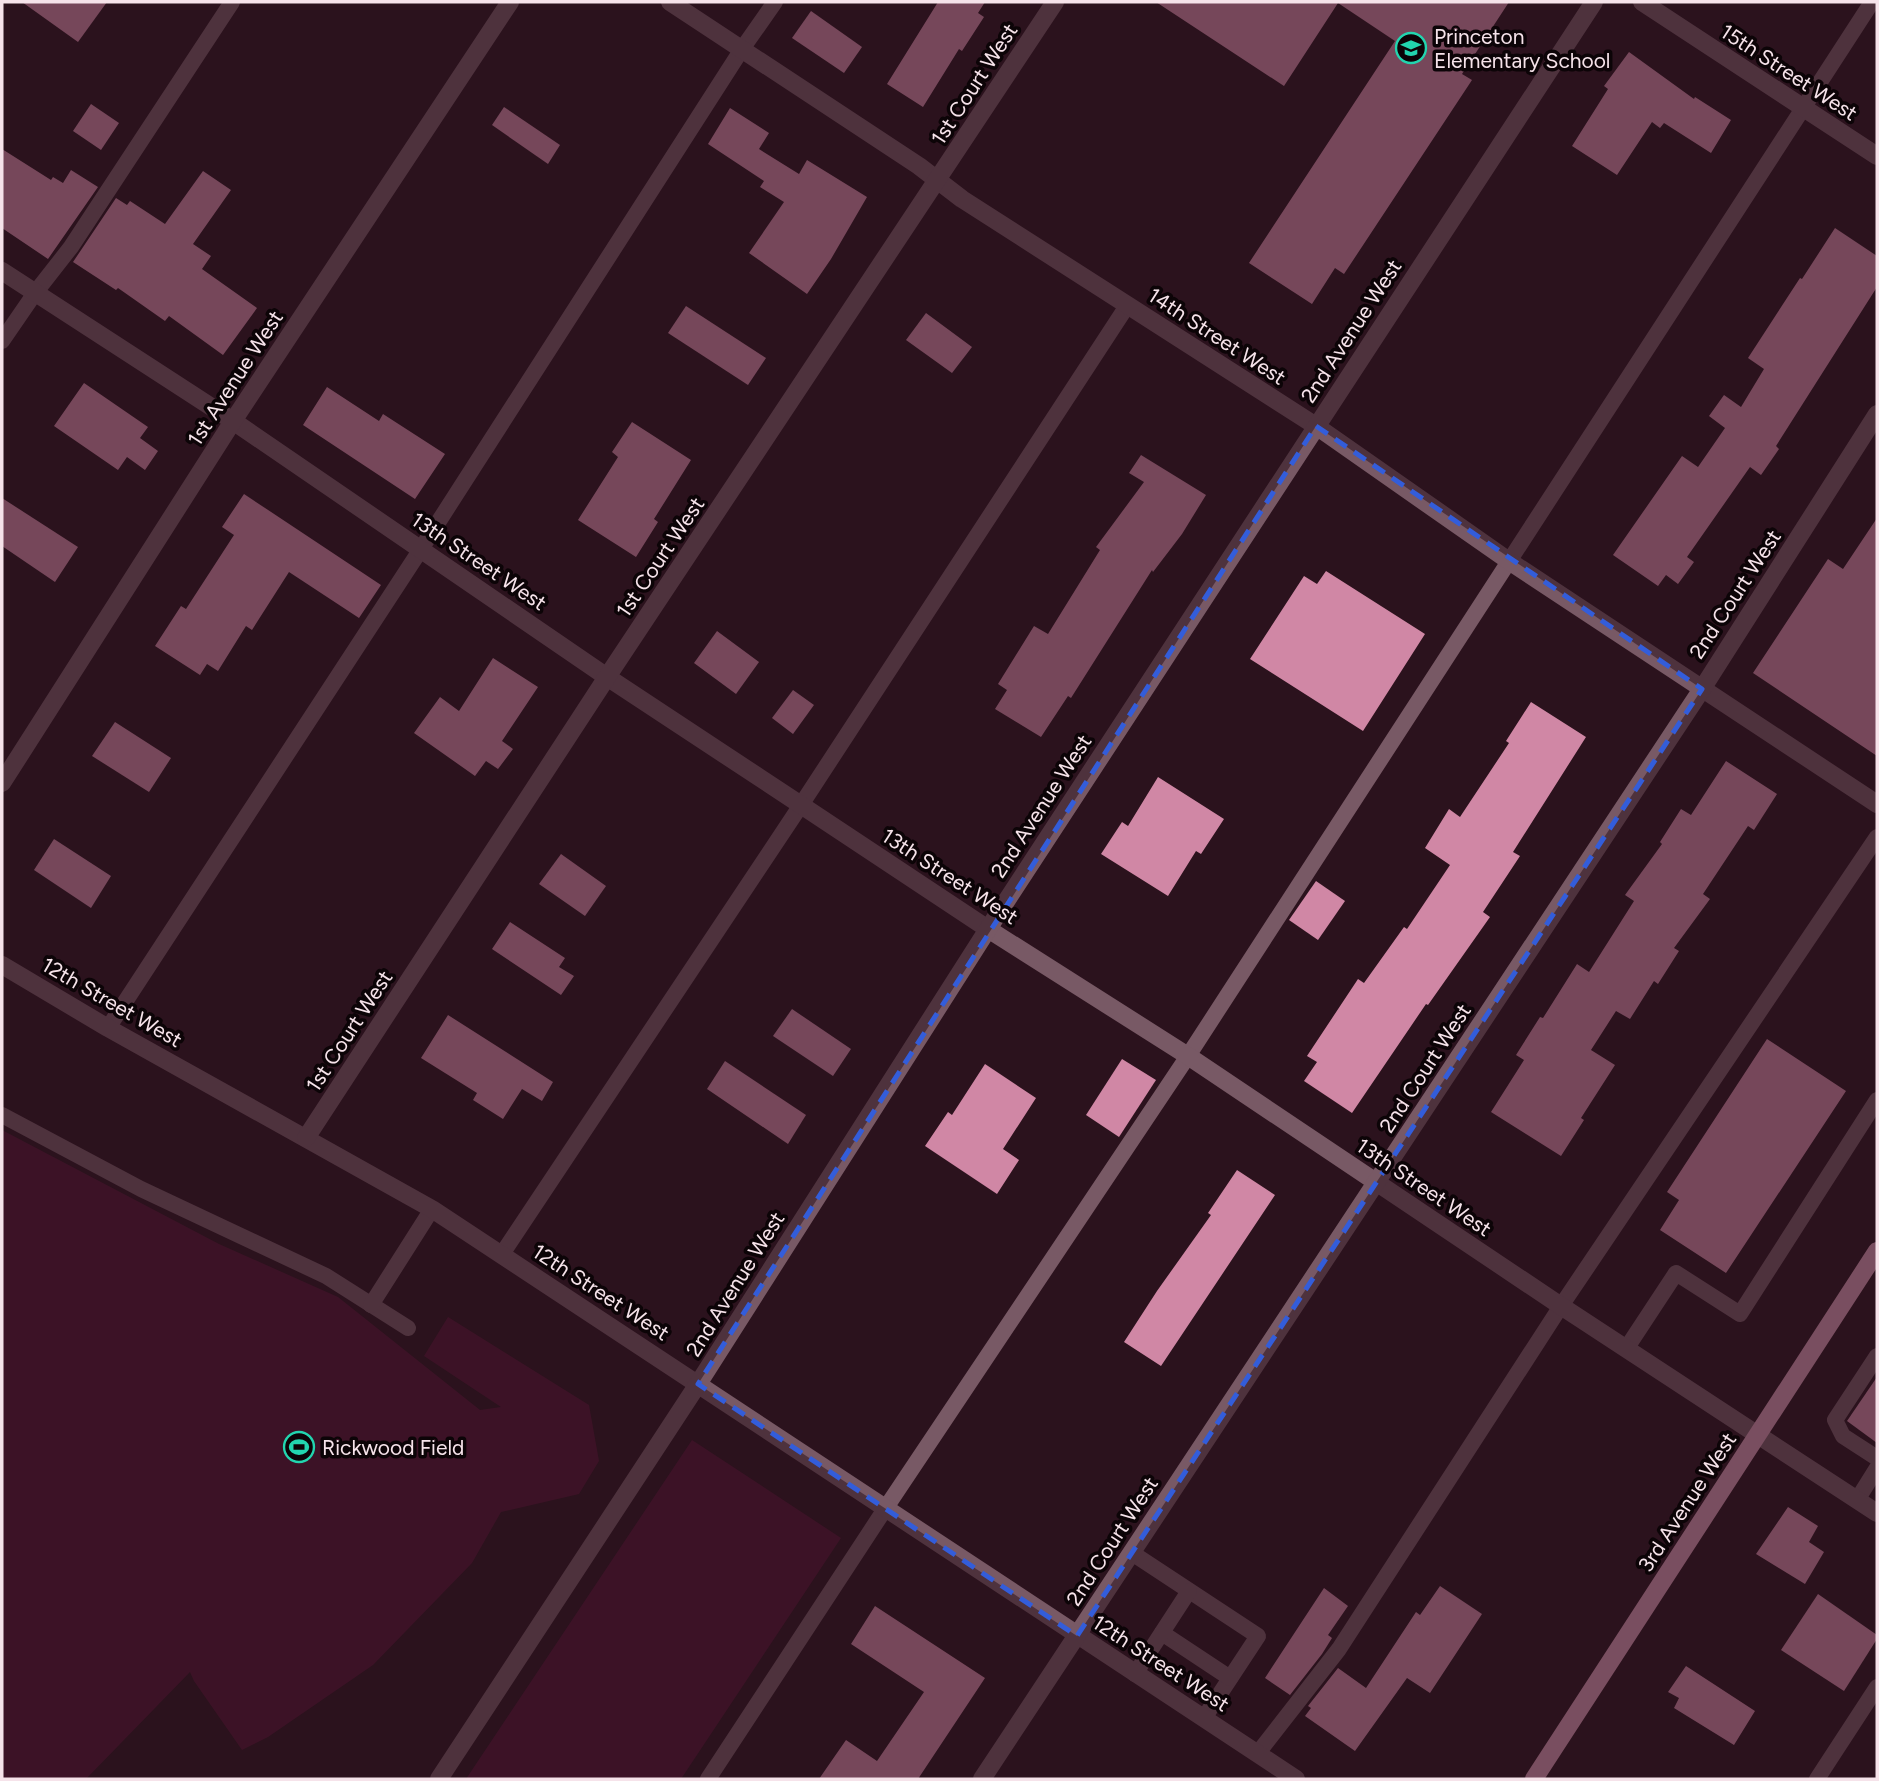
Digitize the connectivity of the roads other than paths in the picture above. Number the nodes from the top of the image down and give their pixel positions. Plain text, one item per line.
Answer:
1 (232, 2) edge
2 (510, 2) edge
3 (670, 2) edge
4 (775, 2) edge
5 (1055, 2) edge
6 (1594, 2) edge
7 (1642, 2) edge
8 (1872, 2) edge
9 (742, 49) junction
10 (1803, 109) junction
11 (1877, 156) edge
12 (938, 181) junction
13 (2, 271) edge
14 (35, 293) junction
15 (1127, 306) junction
16 (2, 341) edge
17 (1877, 414) edge
18 (233, 421) junction
19 (1315, 426) junction
20 (421, 550) junction
21 (1509, 561) junction
22 (607, 677) junction
23 (1702, 689) junction
24 (2, 783) edge
25 (1877, 804) edge
26 (801, 805) junction
27 (1877, 837) edge
28 (988, 929) junction
29 (2, 965) edge
30 (108, 1028) junction
31 (1188, 1056) junction
32 (1877, 1100) edge
33 (2, 1115) edge
34 (306, 1138) junction
35 (1376, 1183) junction
36 (432, 1209) junction
37 (1877, 1251) edge
38 (502, 1254) junction
39 (1872, 1271) edge
40 (371, 1305) junction
41 (1561, 1306) junction
42 (408, 1328) dead end
43 (1626, 1349) junction
44 (1874, 1367) edge
45 (698, 1384) junction
46 (1758, 1434) junction
47 (1877, 1458) edge
48 (1877, 1468) edge
49 (1857, 1500) junction
50 (886, 1509) junction
51 (1877, 1513) edge
52 (1132, 1553) junction
53 (1189, 1591) junction
54 (1161, 1633) junction
55 (1077, 1636) junction
56 (1135, 1674) junction
57 (1230, 1678) junction
58 (1877, 1687) edge
59 (1204, 1718) junction
60 (1258, 1753) junction
61 (1289, 1777) edge
62 (439, 1779) edge
63 (708, 1779) edge
64 (982, 1779) edge
65 (1534, 1779) edge
66 (1817, 1779) edge

1 - 14 lane
2 - 18 street, 1st Avenue West
3 - 9 street, 14th Street West
4 - 9 lane
5 - 12 street, 1st Court West
6 - 19 street, 2nd Avenue West
7 - 10 street, 15th Street West
8 - 10 lane
9 - 12 street, 14th Street West
9 - 20 lane
10 - 11 street, 15th Street West
10 - 21 lane
12 - 15 street, 14th Street West
12 - 22 street, 1st Court West
13 - 14 street, 13th Street West
14 - 16 lane
14 - 18 street, 13th Street West
15 - 19 street, 14th Street West
15 - 26 lane
17 - 23 street, 2nd Court West
18 - 20 street, 13th Street West
18 - 24 street, 1st Avenue West
19 - 21 street, 14th Street West
19 - 28 street, 2nd Avenue West
20 - 22 street, 13th Street West
20 - 30 lane
21 - 23 street, 14th Street West
21 - 31 lane
22 - 26 street, 13th Street West
22 - 34 street, 1st Court West
23 - 25 street, 14th Street West
23 - 35 street, 2nd Court West
26 - 28 street, 13th Street West
26 - 38 lane
27 - 41 lane
28 - 31 street, 13th Street West
28 - 45 street, 2nd Avenue West
29 - 30 street, 12th Street West
30 - 34 street, 12th Street West
31 - 35 street, 13th Street West
31 - 50 lane
32 - 43 lane
33 - 40 lane
34 - 36 street, 12th Street West
35 - 41 street, 13th Street West
35 - 52 street, 2nd Court West
36 - 38 street, 12th Street West
36 - 40 lane
37 - 39 main road, 3rd Avenue West
38 - 45 street, 12th Street West
39 - 46 main road, 3rd Avenue West
40 - 42 lane
41 - 43 street, 13th Street West
41 - 60 lane
43 - 46 street, 13th Street West
44 - 47 lane
45 - 50 street, 12th Street West
45 - 62 street, 2nd Avenue West
46 - 49 street, 13th Street West
46 - 65 main road, 3rd Avenue West
48 - 49 lane
49 - 51 street, 13th Street West
50 - 55 street, 12th Street West
50 - 63 lane
52 - 53 lane
52 - 55 street, 2nd Court West
53 - 54 lane
53 - 57 lane
54 - 56 lane
54 - 57 lane
55 - 56 street, 12th Street West
55 - 64 street, 2nd Court West
56 - 59 street, 12th Street West
57 - 59 lane
58 - 66 lane
59 - 60 street, 12th Street West
60 - 61 street, 12th Street West

